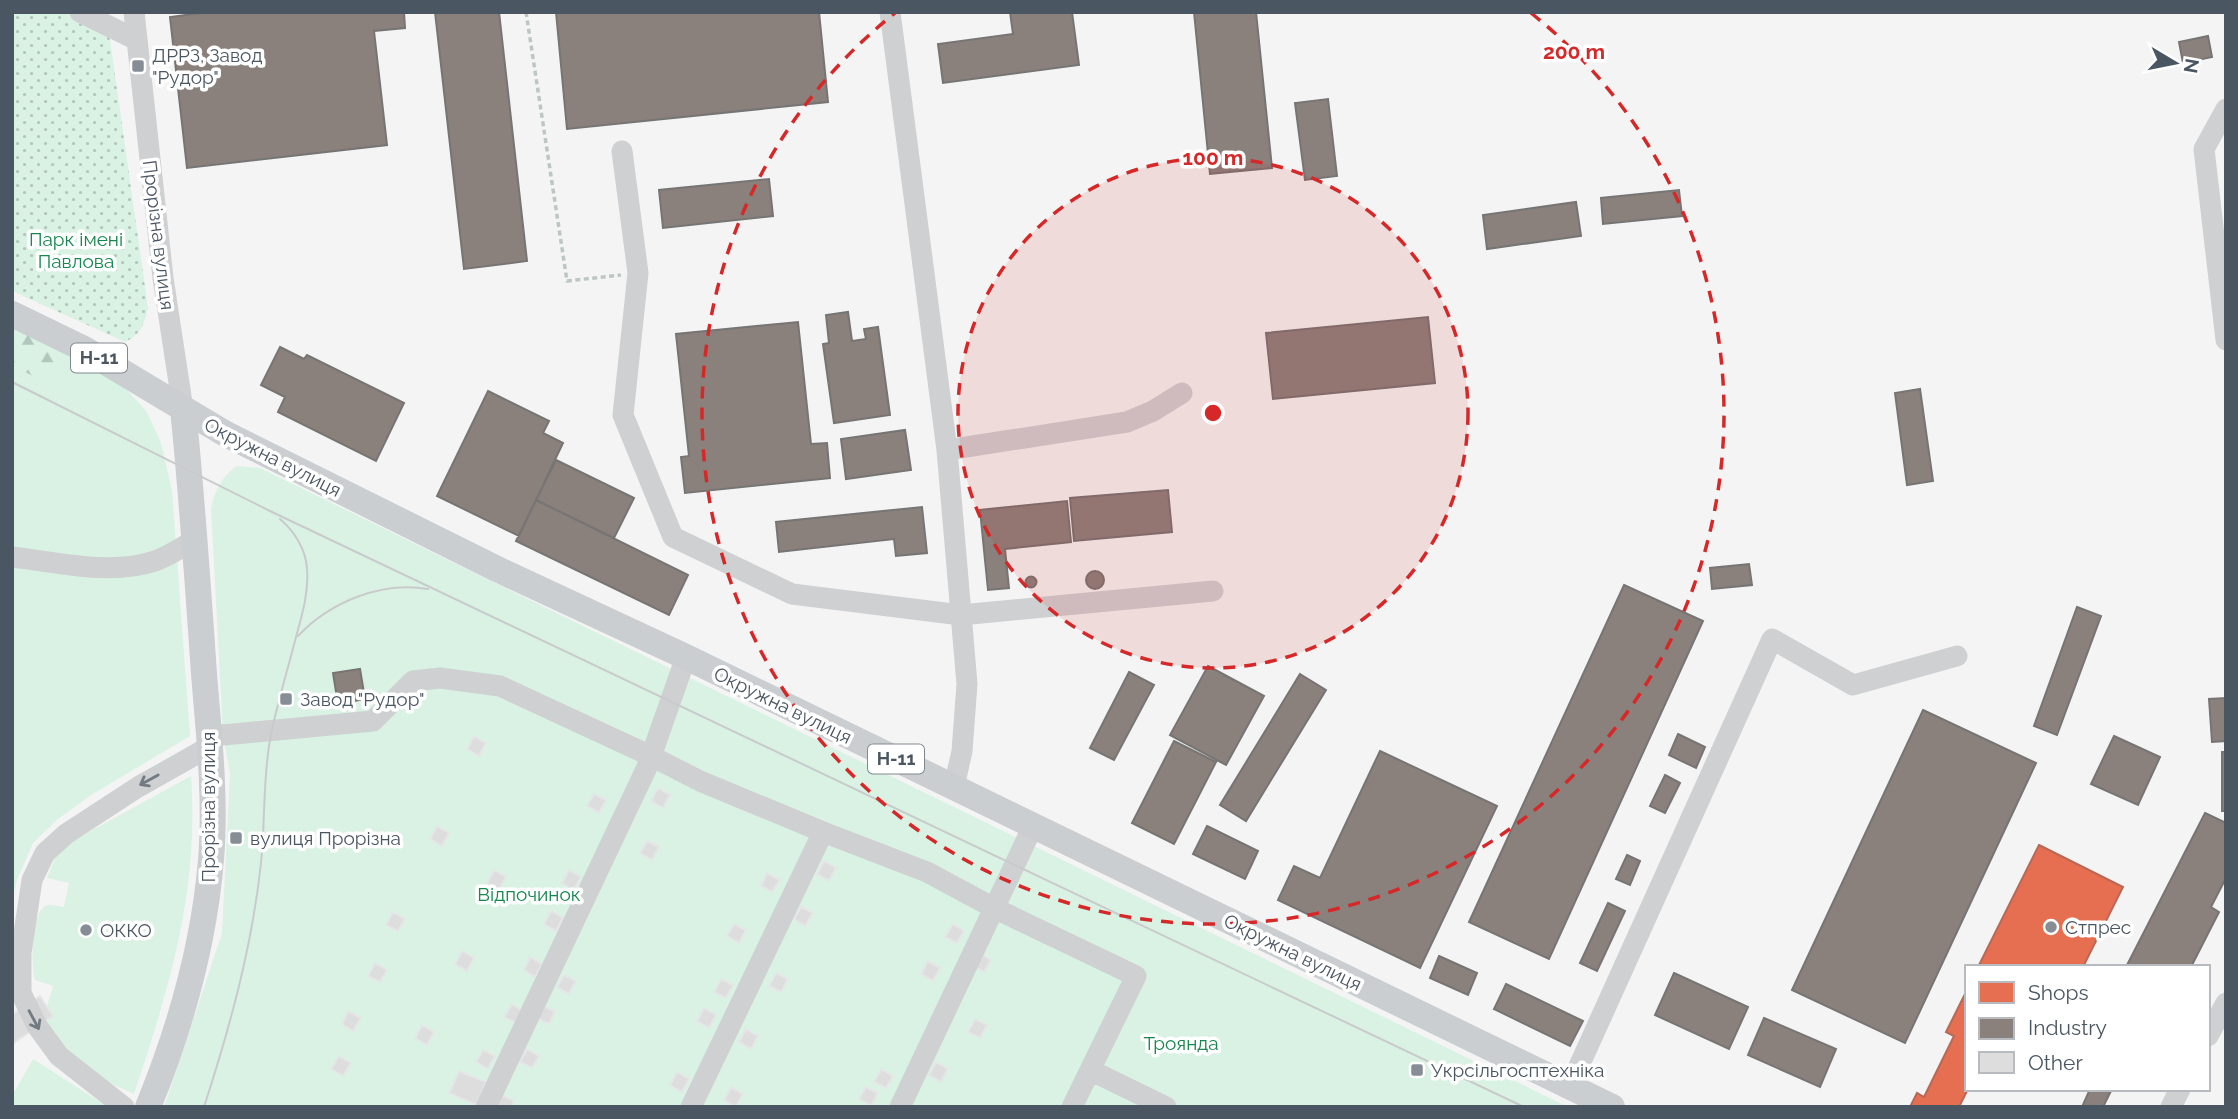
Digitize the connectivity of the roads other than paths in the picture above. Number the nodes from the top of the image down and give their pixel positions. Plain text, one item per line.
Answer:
1 (79, 12) edge
2 (134, 12) edge
3 (890, 12) edge
4 (137, 40) junction
5 (2226, 109) edge
6 (622, 150) dead end
7 (12, 314) edge
8 (2226, 340) edge
9 (1182, 393) dead end
10 (183, 409) junction
11 (947, 450) junction
12 (195, 540) junction
13 (12, 557) edge
14 (1213, 591) dead end
15 (961, 615) junction
16 (1957, 656) dead end
17 (686, 657) junction
18 (209, 740) junction
19 (651, 756) junction
20 (954, 787) junction
21 (1033, 826) junction
22 (822, 832) junction
23 (994, 908) junction
24 (2226, 1003) edge
25 (2210, 1032) edge
26 (1090, 1070) junction
27 (1570, 1086) junction
28 (2179, 1091) edge
29 (124, 1107) edge
30 (148, 1107) edge
31 (486, 1107) edge
32 (691, 1107) edge
33 (900, 1107) edge
34 (1072, 1107) edge
35 (1166, 1107) edge
36 (1612, 1107) edge
37 (2171, 1107) edge

1 - 4 street
2 - 4 street, Прорізна вулиця
3 - 11 street
4 - 10 street, Прорізна вулиця
5 - 8 street
6 - 15 street
7 - 10 main road, Н-11
9 - 11 street
10 - 12 main road, Прорізна вулиця
10 - 17 main road, Окружна вулиця / Н-11
11 - 15 street
12 - 13 street
12 - 18 main road, Прорізна вулиця
14 - 15 street
15 - 20 street
16 - 27 street
17 - 19 street
17 - 20 main road, Окружна вулиця / Н-11
18 - 19 street
18 -> 29 street
18 - 30 main road, Прорізна вулиця
19 - 22 street
19 - 31 street
20 - 21 main road, Окружна вулиця / Н-11
21 - 23 street
21 - 27 main road, Окружна вулиця / Н-11
22 - 23 street
22 - 32 street
23 - 26 street
23 - 33 street
24 - 25 street
26 - 34 street
26 - 35 street
27 - 36 main road, Окружна вулиця / Н-11
28 - 37 street

